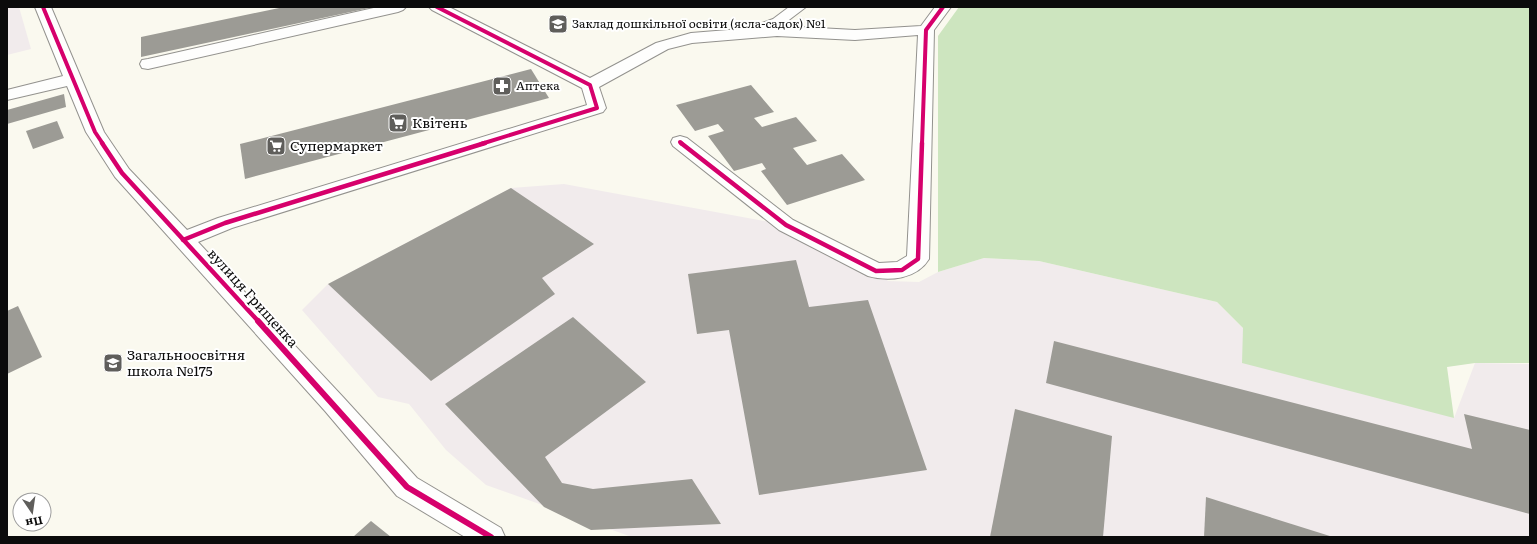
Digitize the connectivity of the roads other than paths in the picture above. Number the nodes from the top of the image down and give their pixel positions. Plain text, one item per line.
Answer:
1 (43, 7) edge
2 (398, 7) edge
3 (437, 7) edge
4 (798, 7) edge
5 (943, 7) edge
6 (926, 30) junction
7 (751, 33) junction
8 (148, 64) dead end
9 (73, 78) junction
10 (590, 85) junction
11 (7, 95) edge
12 (680, 142) dead end
13 (183, 240) junction
14 (491, 537) edge

1 - 9 street, вулиця Грищенка
2 - 8 street
3 - 10 street
4 - 7 street
5 - 6 street
6 - 7 street
6 - 12 street
7 - 10 street
9 - 11 street
9 - 13 street, вулиця Грищенка
10 - 13 street
13 - 14 street, вулиця Грищенка

